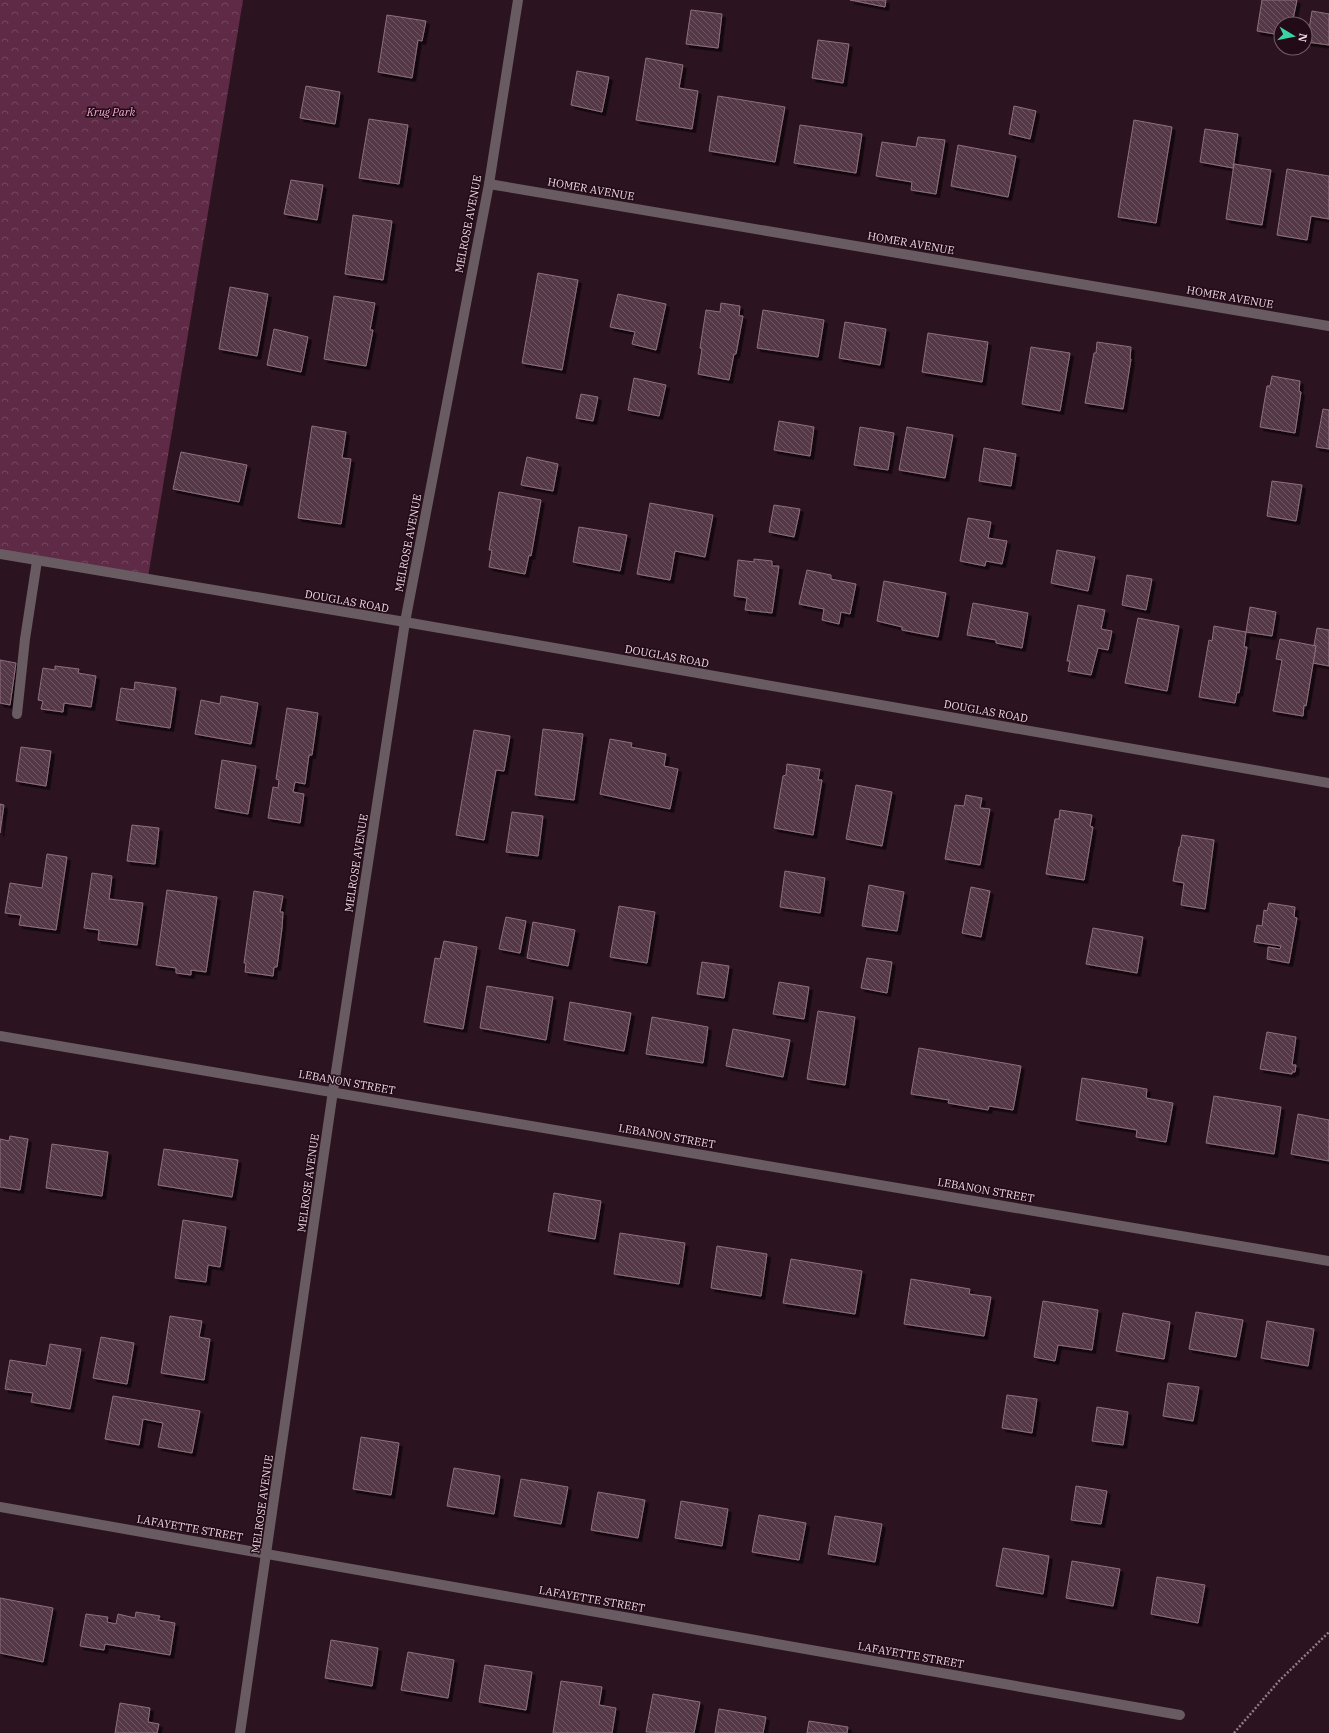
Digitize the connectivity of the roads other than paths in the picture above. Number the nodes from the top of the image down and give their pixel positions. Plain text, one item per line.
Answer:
1 (518, 0) edge
2 (488, 184) junction
3 (1329, 326) edge
4 (0, 554) edge
5 (37, 561) junction
6 (405, 622) junction
7 (17, 714) dead end
8 (1329, 783) edge
9 (0, 1036) edge
10 (333, 1091) junction
11 (1329, 1261) edge
12 (0, 1507) edge
13 (267, 1553) junction
14 (1180, 1715) dead end
15 (240, 1733) edge

1 - 2 street, MELROSE AVENUE
2 - 3 street, HOMER AVENUE
2 - 6 street, MELROSE AVENUE
4 - 5 street, DOUGLAS ROAD
5 - 6 street, DOUGLAS ROAD
5 - 7 street
6 - 8 street, DOUGLAS ROAD
6 - 10 street, MELROSE AVENUE
9 - 10 street, LEBANON STREET
10 - 11 street, LEBANON STREET
10 - 13 street, MELROSE AVENUE
12 - 13 street, LAFAYETTE STREET
13 - 14 street, LAFAYETTE STREET
13 - 15 street, MELROSE AVENUE

